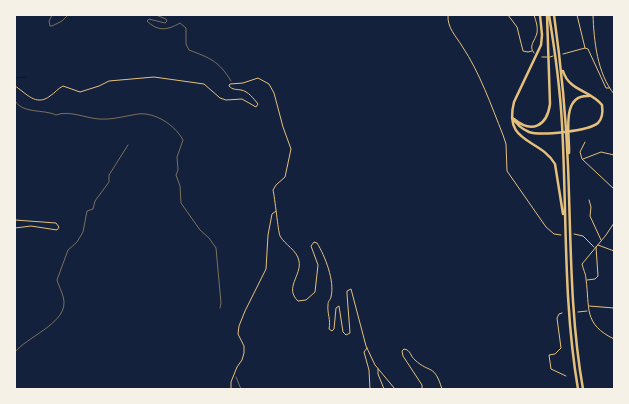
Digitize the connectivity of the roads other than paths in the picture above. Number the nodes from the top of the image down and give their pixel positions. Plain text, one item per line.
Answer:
1 (448, 15) edge
2 (508, 15) edge
3 (534, 15) edge
4 (540, 15) edge
5 (548, 15) edge
6 (554, 15) edge
7 (577, 15) edge
8 (594, 15) edge
9 (15, 36) edge
10 (15, 44) edge
11 (586, 48) junction
12 (563, 54) dead end
13 (542, 57) dead end
14 (547, 57) dead end
15 (561, 65) junction
16 (15, 86) edge
17 (610, 87) junction
18 (614, 94) edge
19 (592, 97) junction
20 (512, 116) junction
21 (584, 142) dead end
22 (614, 155) edge
23 (582, 159) junction
24 (568, 163) junction
25 (614, 189) edge
26 (589, 200) dead end
27 (277, 211) junction
28 (15, 220) edge
29 (614, 223) edge
30 (15, 228) edge
31 (565, 228) junction
32 (574, 234) dead end
33 (561, 236) dead end
34 (601, 241) junction
35 (596, 246) junction
36 (614, 251) edge
37 (587, 280) junction
38 (588, 306) junction
39 (614, 308) edge
40 (588, 311) junction
41 (578, 312) dead end
42 (562, 313) dead end
43 (614, 339) edge
44 (367, 348) junction
45 (378, 368) junction
46 (566, 376) dead end
47 (231, 389) edge
48 (370, 389) edge
49 (384, 389) edge
50 (395, 389) edge
51 (422, 389) edge
52 (442, 389) edge
53 (578, 389) edge
54 (583, 389) edge

1 - 33 street
2 - 3 street
4 - 20 highway
5 - 20 highway
5 - 31 highway
6 - 15 highway
7 - 11 street
8 - 17 street
9 - 10 street
11 - 12 street
11 - 17 street
13 - 14 street
15 - 19 highway
15 - 24 highway
16 - 27 street
17 - 18 street
19 - 20 highway
19 - 24 highway
20 - 31 highway
21 - 23 street
22 - 23 street
23 - 25 street
24 - 54 highway
26 - 34 street
27 - 44 street
27 - 47 street
28 - 30 street
29 - 34 street
31 - 53 highway
32 - 35 street
34 - 35 street
35 - 36 street
35 - 37 street
35 - 37 street
37 - 38 street
38 - 39 street
38 - 40 street
40 - 41 street
40 - 43 street
42 - 46 street
44 - 45 street
44 - 48 street
45 - 49 street
45 - 50 street
51 - 52 street

